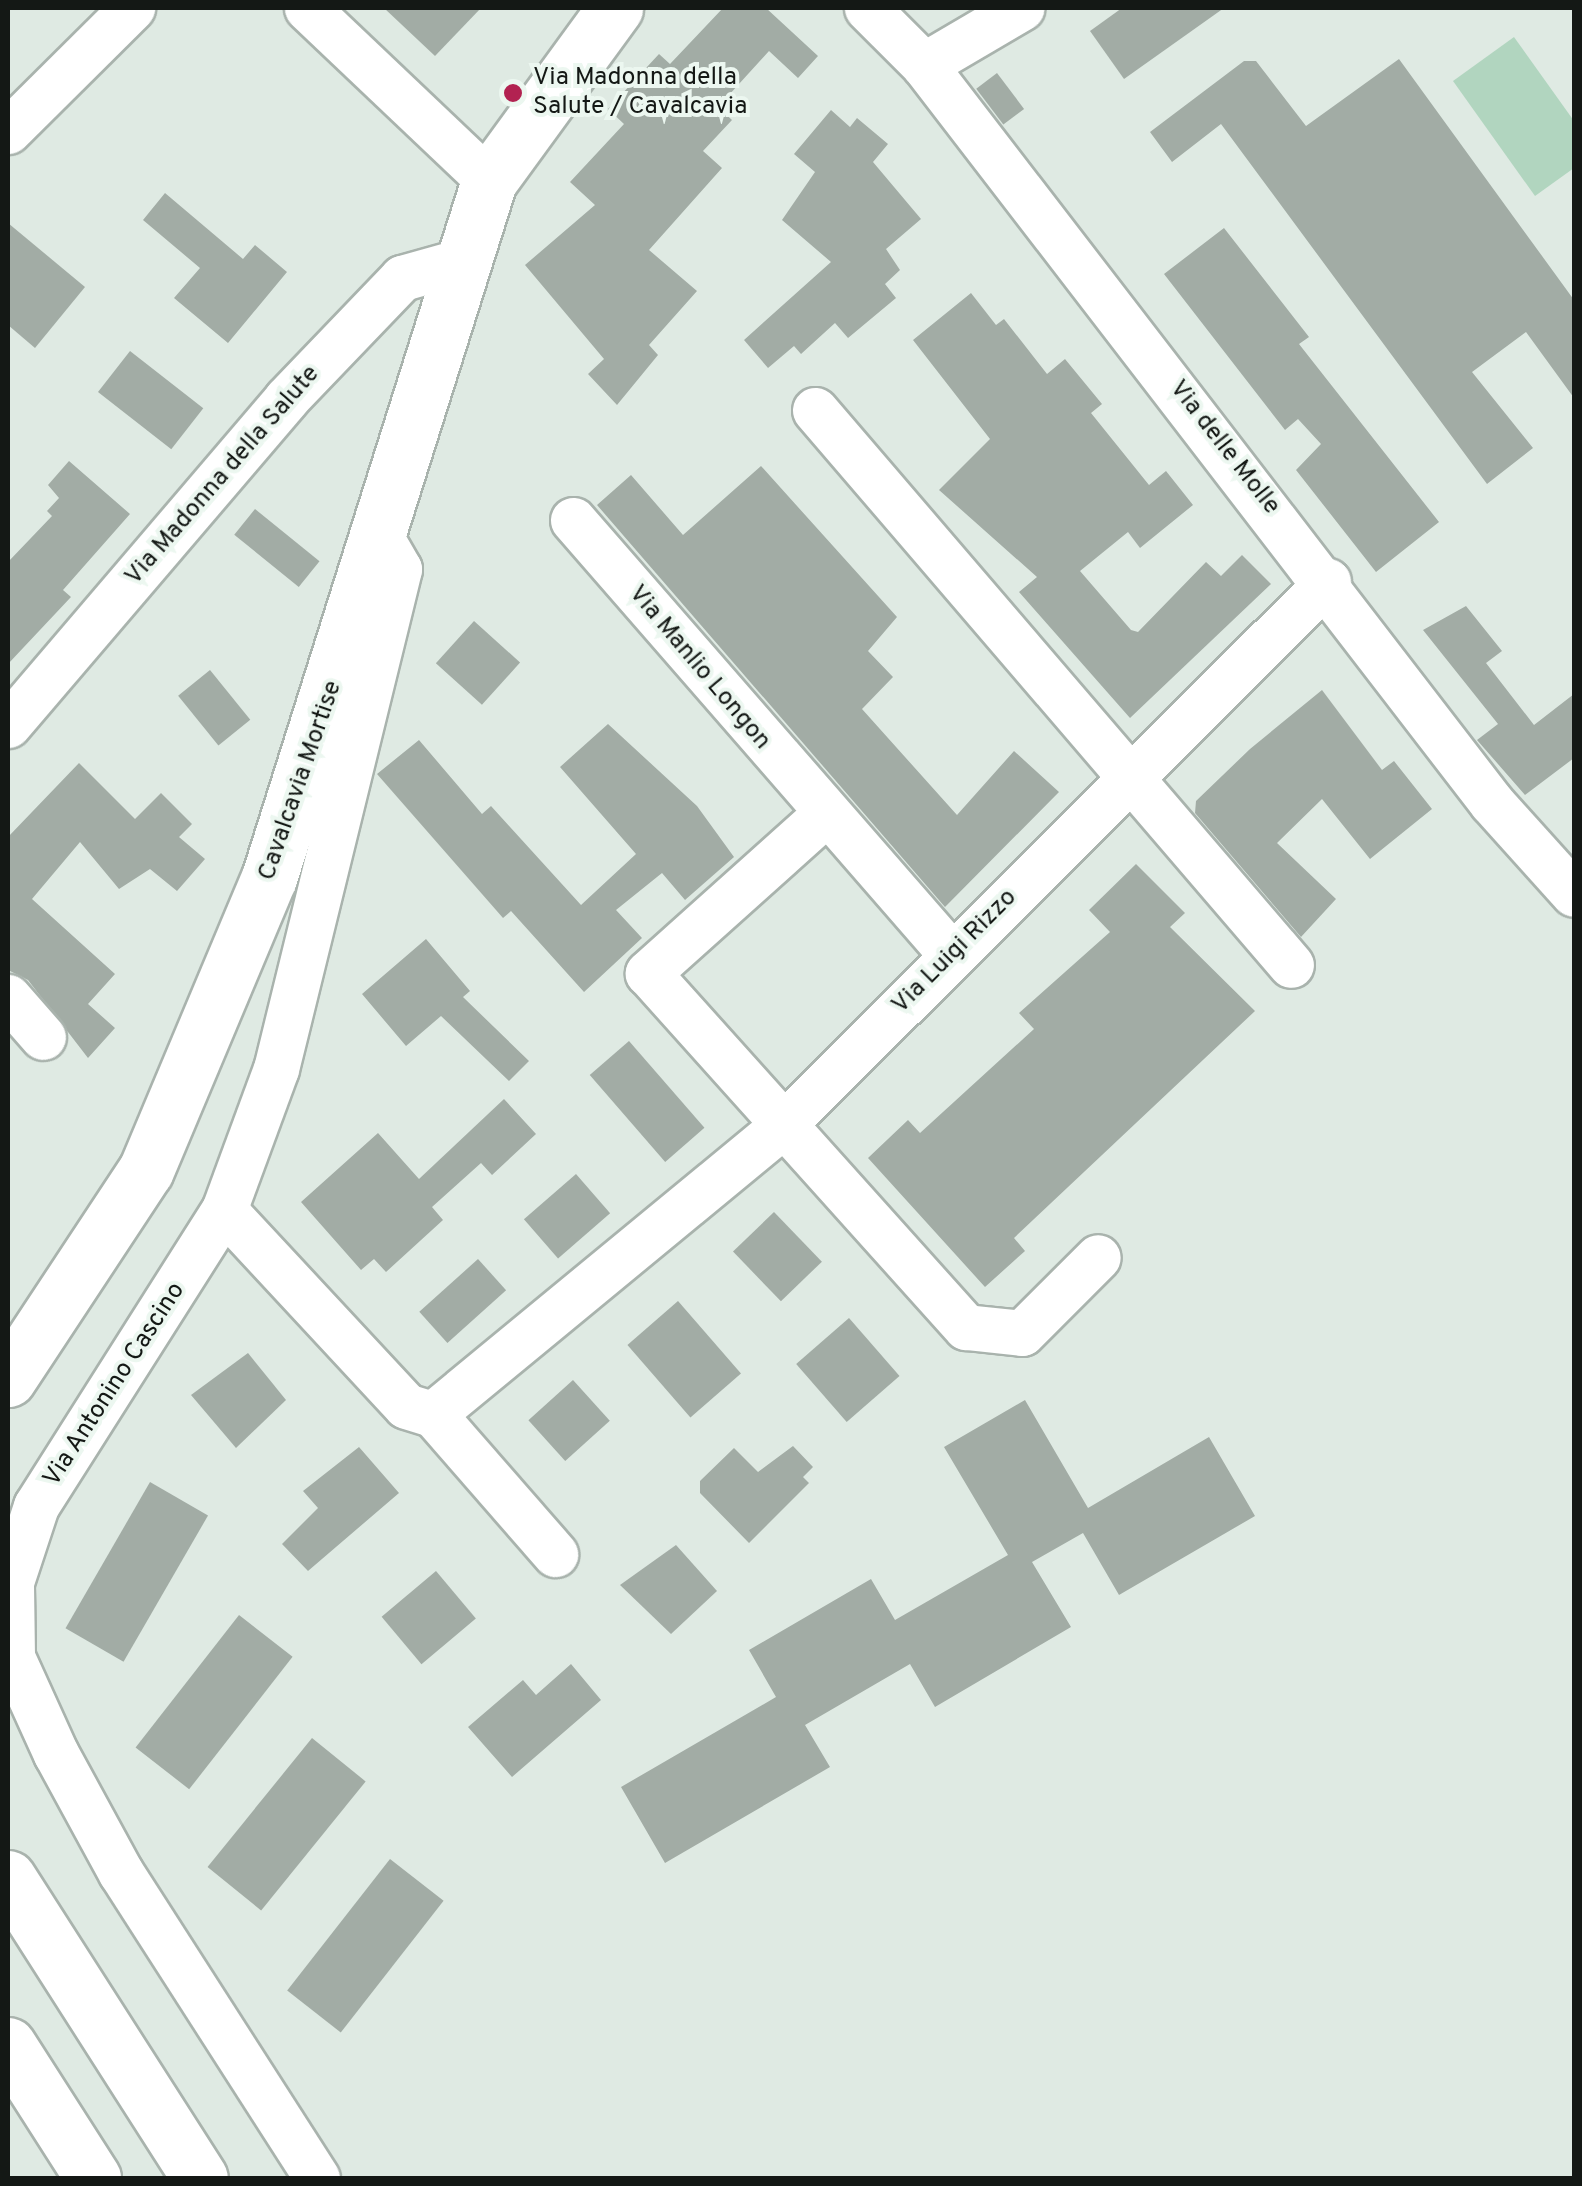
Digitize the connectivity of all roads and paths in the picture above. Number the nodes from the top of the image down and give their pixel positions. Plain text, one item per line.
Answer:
1 (132, 8) edge
2 (307, 8) edge
3 (615, 8) edge
4 (867, 8) edge
5 (1021, 8) edge
6 (924, 65) junction
7 (8, 131) edge
8 (500, 163) junction
9 (462, 261) junction
10 (814, 410) dead end
11 (573, 520) dead end
12 (382, 540) junction
13 (1328, 581) junction
14 (8, 726) edge
15 (1129, 781) junction
16 (824, 816) junction
17 (1574, 894) edge
18 (950, 954) junction
19 (1291, 965) dead end
20 (8, 997) edge
21 (43, 1036) dead end
22 (783, 1126) junction
23 (224, 1210) junction
24 (1098, 1257) dead end
25 (8, 1379) edge
26 (432, 1414) junction
27 (555, 1554) dead end
28 (8, 1878) edge
29 (8, 2045) edge
30 (93, 2178) edge
31 (200, 2178) edge
32 (317, 2178) edge

1 - 7 street
2 - 8 street
3 - 8 main road
4 - 6 street, Via delle Molle
5 - 6 street
6 - 13 street, Via delle Molle
8 - 9 main road, Cavalcavia Mortise
9 - 12 main road, Cavalcavia Mortise
9 - 14 street, Via Madonna della Salute
10 - 15 street
11 - 16 street, Via Manlio Longon
12 - 23 street, Via Antonino Cascino
12 - 25 main road, Cavalcavia Mortise
13 - 15 street, Via Luigi Rizzo
13 - 17 street, Via delle Molle
15 - 18 street, Via Luigi Rizzo
15 - 19 street
16 - 18 street, Via Manlio Longon
16 - 22 street
18 - 22 street, Via Luigi Rizzo
20 - 21 street
22 - 24 street
22 - 26 street, Via Luigi Rizzo
23 - 26 street
23 - 32 street, Via Antonino Cascino
26 - 27 street
28 - 31 main road
29 - 30 main road

